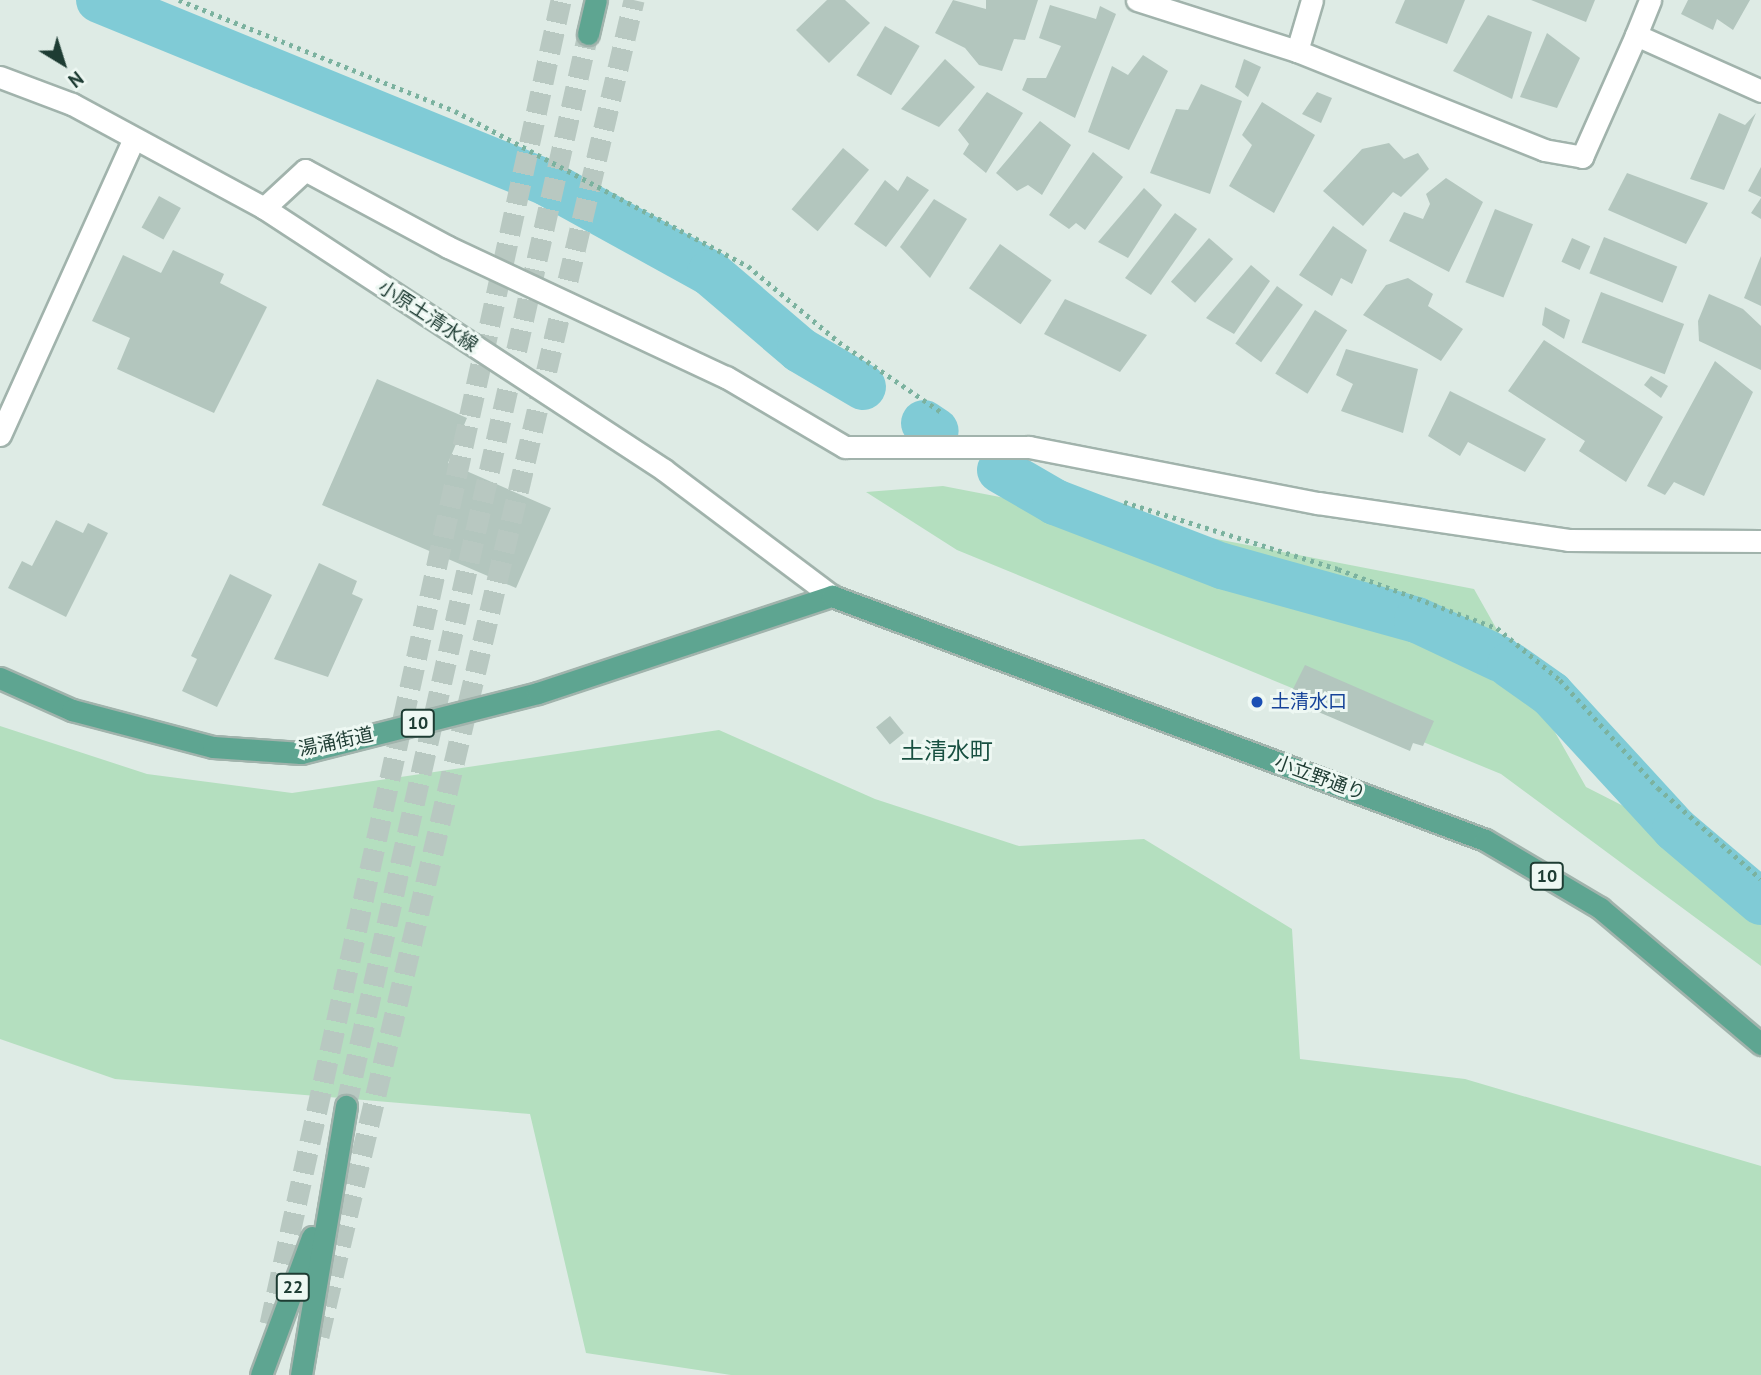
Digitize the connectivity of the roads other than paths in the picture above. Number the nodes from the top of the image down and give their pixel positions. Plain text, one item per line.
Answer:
1 (596, 0) edge
2 (1137, 0) edge
3 (1312, 0) edge
4 (1650, 0) edge
5 (588, 34) tunnel mouth
6 (1636, 35) junction
7 (1297, 51) junction
8 (0, 77) edge
9 (1761, 91) edge
10 (133, 140) junction
11 (264, 208) junction
12 (0, 435) edge
13 (1761, 541) edge
14 (832, 596) junction
15 (0, 678) edge
16 (1761, 1044) edge
17 (346, 1106) tunnel mouth
18 (326, 1199) junction
19 (270, 1324) tunnel mouth
20 (319, 1336) tunnel mouth
21 (259, 1375) edge
22 (301, 1375) edge
23 (310, 1375) edge

1 - 5 main road
2 - 7 street
3 - 7 street
4 - 6 street
6 - 7 street
6 - 9 street
8 - 10 street, 小原土清水線
10 - 11 street, 小原土清水線
10 - 12 street
11 - 13 street
11 - 14 street, 小原土清水線
14 - 15 main road, 湯涌街道 / 10
14 - 16 main road, 小立野通り / 10
17 - 18 main road, 22
18 - 21 main road, 22
18 - 22 main road, 22
19 - 21 main road, 22
20 - 23 main road

